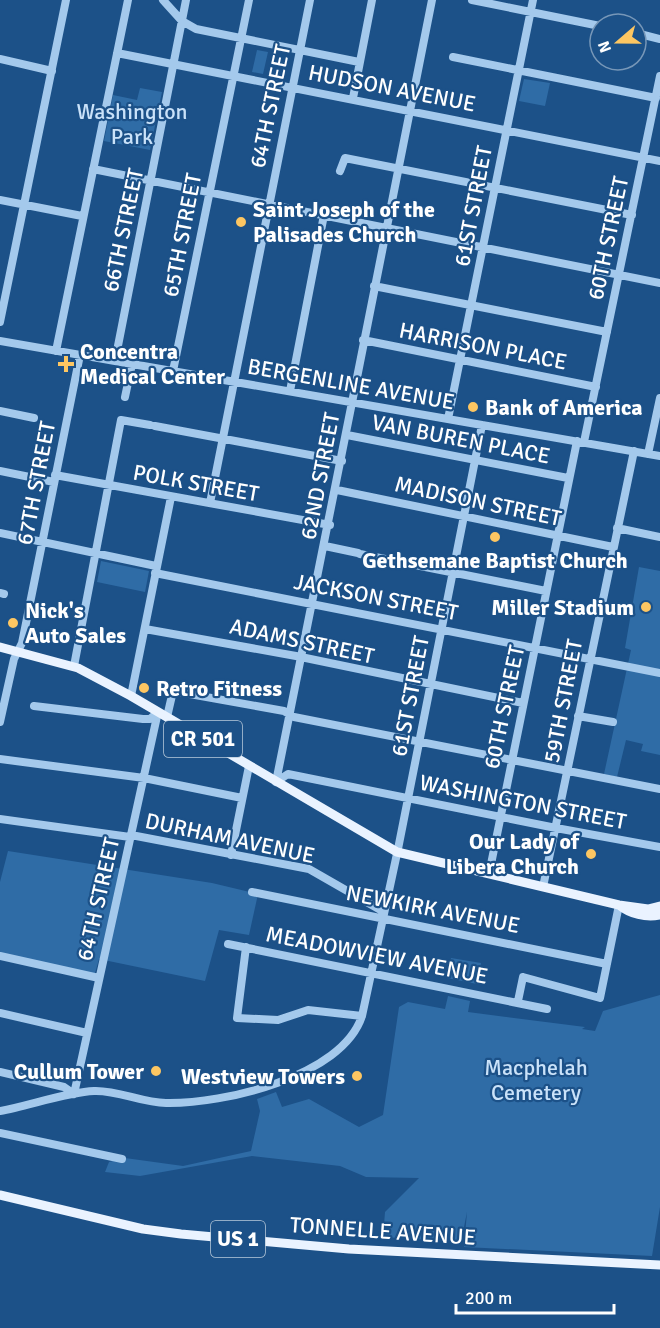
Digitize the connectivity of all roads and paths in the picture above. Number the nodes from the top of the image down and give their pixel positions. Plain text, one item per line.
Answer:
1 (66, 0) edge
2 (128, 0) edge
3 (163, 0) edge
4 (186, 0) edge
5 (249, 0) edge
6 (310, 0) edge
7 (372, 0) edge
8 (432, 0) edge
9 (472, 0) edge
10 (533, 0) edge
11 (530, 12) junction
12 (182, 21) junction
13 (588, 24) edge
14 (241, 39) junction
15 (299, 50) junction
16 (117, 53) junction
17 (453, 57) dead end
18 (0, 59) edge
19 (359, 63) junction
20 (175, 64) junction
21 (519, 70) junction
22 (52, 71) junction
23 (233, 76) junction
24 (660, 76) edge
25 (292, 87) junction
26 (656, 98) junction
27 (353, 99) junction
28 (410, 110) junction
29 (507, 129) junction
30 (643, 157) junction
31 (660, 161) edge
32 (399, 168) junction
33 (93, 169) junction
34 (340, 171) dead end
35 (152, 181) junction
36 (495, 188) junction
37 (209, 192) junction
38 (0, 200) edge
39 (268, 204) junction
40 (24, 205) junction
41 (324, 215) junction
42 (632, 215) junction
43 (82, 216) junction
44 (387, 228) junction
45 (483, 247) junction
46 (619, 274) junction
47 (660, 283) edge
48 (374, 286) junction
49 (471, 304) junction
50 (0, 322) edge
51 (607, 332) junction
52 (363, 340) junction
53 (0, 342) edge
54 (56, 351) junction
55 (80, 355) junction
56 (460, 360) junction
57 (115, 361) junction
58 (132, 364) junction
59 (173, 371) junction
60 (233, 382) junction
61 (596, 387) junction
62 (290, 391) junction
63 (125, 396) dead end
64 (660, 398) edge
65 (352, 403) junction
66 (0, 411) edge
67 (34, 418) dead end
68 (448, 419) junction
69 (482, 425) junction
70 (347, 435) junction
71 (221, 439) junction
72 (581, 442) junction
73 (634, 451) junction
74 (648, 454) junction
75 (660, 456) edge
76 (475, 460) junction
77 (342, 461) junction
78 (0, 471) edge
79 (568, 478) junction
80 (55, 479) junction
81 (109, 486) junction
82 (337, 490) junction
83 (171, 497) junction
84 (210, 503) junction
85 (464, 516) junction
86 (330, 525) junction
87 (617, 528) junction
88 (0, 533) edge
89 (558, 536) junction
90 (660, 537) edge
91 (42, 542) junction
92 (325, 546) junction
93 (613, 547) junction
94 (97, 553) junction
95 (156, 570) junction
96 (453, 573) junction
97 (546, 591) junction
98 (313, 603) junction
99 (145, 629) junction
100 (441, 629) junction
101 (0, 647) edge
102 (534, 648) junction
103 (17, 651) junction
104 (302, 658) junction
105 (590, 659) junction
106 (74, 666) junction
107 (660, 673) edge
108 (430, 686) junction
109 (131, 696) junction
110 (523, 704) junction
111 (34, 706) dead end
112 (2, 707) edge
113 (290, 714) junction
114 (163, 715) junction
115 (578, 716) junction
116 (0, 722) edge
117 (613, 722) dead end
118 (418, 741) junction
119 (0, 759) edge
120 (511, 760) junction
121 (249, 766) junction
122 (567, 771) junction
123 (144, 778) junction
124 (276, 782) junction
125 (660, 789) edge
126 (408, 797) junction
127 (242, 798) junction
128 (500, 816) junction
129 (0, 819) edge
130 (556, 828) junction
131 (131, 836) junction
132 (660, 847) edge
133 (397, 852) junction
134 (231, 855) junction
135 (489, 874) junction
136 (543, 887) junction
137 (252, 892) dead end
138 (620, 905) junction
139 (660, 906) edge
140 (384, 915) junction
141 (660, 915) edge
142 (228, 944) dead end
143 (246, 947) junction
144 (0, 956) edge
145 (607, 964) junction
146 (371, 973) junction
147 (99, 978) junction
148 (518, 1002) junction
149 (547, 1009) dead end
150 (0, 1013) edge
151 (362, 1016) junction
152 (87, 1033) junction
153 (0, 1072) edge
154 (74, 1094) junction
155 (0, 1111) edge
156 (0, 1133) edge
157 (122, 1159) dead end
158 (0, 1189) edge
159 (4, 1196) edge
160 (660, 1265) edge

1 - 22 street
2 - 16 street
3 - 12 street
4 - 12 street, 66TH STREET
5 - 14 street, 65TH STREET
6 - 15 street, 64TH STREET
7 - 19 street
8 - 28 street, 62ND STREET
9 - 11 street
10 - 11 street, 61ST STREET
11 - 13 street
11 - 21 street, 61ST STREET
12 - 14 street
12 - 20 street, 66TH STREET
14 - 15 street
14 - 23 street, 65TH STREET
15 - 19 street
15 - 25 street, 64TH STREET
16 - 20 street, HUDSON AVENUE
16 - 33 street
17 - 21 street
18 - 22 street
19 - 27 street
20 - 23 street, HUDSON AVENUE
20 - 35 street, 66TH STREET
21 - 26 street
21 - 29 street, 61ST STREET
22 - 40 street
23 - 25 street, HUDSON AVENUE
23 - 37 street, 65TH STREET
24 - 26 street, 60TH STREET
25 - 27 street, HUDSON AVENUE
25 - 39 street, 64TH STREET
26 - 30 street, 60TH STREET
27 - 28 street, HUDSON AVENUE
28 - 29 street, HUDSON AVENUE
28 - 32 street, 62ND STREET
29 - 30 street, HUDSON AVENUE
29 - 36 street, 61ST STREET
30 - 31 street, HUDSON AVENUE
30 - 42 street, 60TH STREET
32 - 34 street
32 - 36 street
32 - 44 street, 62ND STREET
33 - 35 street
33 - 43 street
35 - 37 street
35 - 57 street, 66TH STREET
36 - 42 street
36 - 45 street, 61ST STREET
37 - 39 street
37 - 59 street, 65TH STREET
38 - 40 street
39 - 41 street
39 - 60 street, 64TH STREET
40 - 43 street
40 - 50 street
41 - 44 street
41 - 62 street
42 - 46 street, 60TH STREET
43 - 54 street
44 - 45 street
44 - 48 street, 62ND STREET
45 - 46 street
45 - 49 street, 61ST STREET
46 - 47 street
46 - 51 street, 60TH STREET
48 - 49 street
48 - 52 street, 62ND STREET
49 - 51 street
49 - 56 street, 61ST STREET
51 - 61 street, 60TH STREET
52 - 56 street, HARRISON PLACE
52 - 65 street, 62ND STREET
53 - 54 street, BERGENLINE AVENUE
54 - 55 street, BERGENLINE AVENUE
55 - 57 street, BERGENLINE AVENUE
55 - 80 street, 67TH STREET
56 - 61 street, HARRISON PLACE
56 - 68 street, 61ST STREET
57 - 58 street, BERGENLINE AVENUE
58 - 59 street, BERGENLINE AVENUE
58 - 63 street
59 - 60 street, BERGENLINE AVENUE
60 - 62 street, BERGENLINE AVENUE
60 - 71 street, 64TH STREET
61 - 72 street, 60TH STREET
62 - 65 street, BERGENLINE AVENUE
64 - 74 street
65 - 68 street, BERGENLINE AVENUE
65 - 70 street, 62ND STREET
66 - 67 street
68 - 69 street, BERGENLINE AVENUE
69 - 72 street, BERGENLINE AVENUE
69 - 76 street, 61ST STREET
70 - 76 street, VAN BUREN PLACE
70 - 77 street, 62ND STREET
71 - 77 street
71 - 81 street
71 - 84 street, 64TH STREET
72 - 73 street, BERGENLINE AVENUE
72 - 79 street, 60TH STREET
73 - 74 street, BERGENLINE AVENUE
73 - 87 street, 59TH STREET
74 - 75 street, BERGENLINE AVENUE
76 - 79 street, VAN BUREN PLACE
76 - 85 street, 61ST STREET
77 - 82 street, 62ND STREET
78 - 80 street, POLK STREET
79 - 89 street, 60TH STREET
80 - 81 street, POLK STREET
80 - 91 street, 67TH STREET
81 - 83 street, POLK STREET
81 - 94 street
82 - 85 street, MADISON STREET
82 - 86 street, 62ND STREET
83 - 84 street, POLK STREET
83 - 95 street
84 - 86 street, POLK STREET
85 - 89 street, MADISON STREET
85 - 96 street, 61ST STREET
86 - 92 street, 62ND STREET
87 - 90 street
87 - 93 street, 59TH STREET
88 - 91 street, JACKSON STREET
89 - 93 street, MADISON STREET
89 - 97 street, 60TH STREET
91 - 94 street, JACKSON STREET
91 - 103 street, 67TH STREET
92 - 96 street
92 - 98 street, 62ND STREET
93 - 105 street, 59TH STREET
94 - 95 street, JACKSON STREET
94 - 106 street
95 - 98 street, JACKSON STREET
95 - 99 street
96 - 97 street
96 - 100 street, 61ST STREET
97 - 102 street, 60TH STREET
98 - 100 street, JACKSON STREET
98 - 104 street, 62ND STREET
99 - 104 street, ADAMS STREET
99 - 109 street
100 - 102 street, JACKSON STREET
100 - 108 street, 61ST STREET
101 - 103 main road, CR 501
102 - 105 street, JACKSON STREET
102 - 110 street, 60TH STREET
103 - 106 main road, CR 501
103 - 112 street, 67TH STREET
104 - 108 street, ADAMS STREET
104 - 113 street, 62ND STREET
105 - 107 street, JACKSON STREET
105 - 115 street, 59TH STREET
106 - 109 main road, CR 501
108 - 110 street, ADAMS STREET
108 - 118 street, 61ST STREET
109 - 114 main road, CR 501
110 - 120 street, 60TH STREET
111 - 114 street
112 - 116 street, 67TH STREET
113 - 114 street, 64TH STREET
113 - 118 street
113 - 124 street, 62ND STREET
114 - 121 main road, CR 501
114 - 123 street, 64TH STREET
115 - 117 street
115 - 122 street, 59TH STREET
118 - 120 street
118 - 126 street, 61ST STREET
119 - 123 street
120 - 122 street
120 - 128 street, 60TH STREET
121 - 124 main road, CR 501
121 - 127 street
122 - 125 street
122 - 130 street, 59TH STREET
123 - 127 street
123 - 131 street, 64TH STREET
124 - 126 street, WASHINGTON STREET
124 - 133 main road, CR 501
126 - 128 street, WASHINGTON STREET
126 - 133 street, 61ST STREET
127 - 134 street
128 - 130 street, WASHINGTON STREET
128 - 135 street, 60TH STREET
129 - 131 street, DURHAM AVENUE
130 - 132 street, WASHINGTON STREET
130 - 136 street, 59TH STREET
131 - 134 street, DURHAM AVENUE
131 - 147 street, 64TH STREET
133 - 135 main road, CR 501
133 - 140 street, 61ST STREET
134 - 140 street, DURHAM AVENUE
135 - 136 main road, CR 501
136 - 138 main road, CR 501
137 - 140 street, NEWKIRK AVENUE
138 - 139 main road, CR 501
138 - 141 main road, CR 501
138 - 145 street
140 - 145 street, NEWKIRK AVENUE
140 - 146 street, 61ST STREET
142 - 143 street, MEADOWVIEW AVENUE
143 - 146 street, MEADOWVIEW AVENUE
143 - 151 street
144 - 147 street
145 - 148 street
146 - 148 street, MEADOWVIEW AVENUE
146 - 151 street, 61ST STREET
147 - 152 street, 64TH STREET
148 - 149 street, MEADOWVIEW AVENUE
150 - 152 street
151 - 154 street, 61ST STREET
152 - 154 street, 64TH STREET
153 - 154 street
154 - 155 street, 61ST STREET
156 - 157 street
158 - 159 main road
159 - 160 main road, TONNELLE AVENUE / US 1

